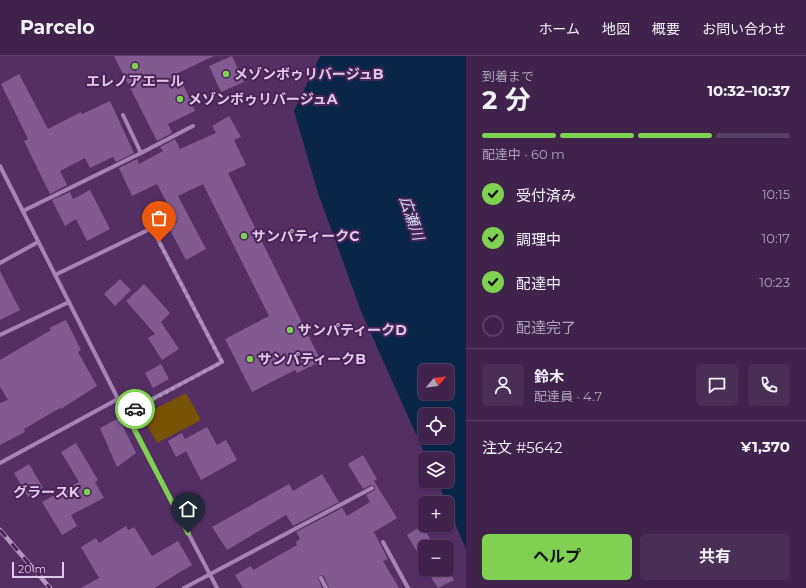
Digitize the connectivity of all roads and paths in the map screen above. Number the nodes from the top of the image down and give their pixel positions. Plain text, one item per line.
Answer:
1 (123, 115) dead end
2 (193, 126) dead end
3 (141, 153) junction
4 (0, 166) edge
5 (23, 211) junction
6 (38, 242) junction
7 (0, 263) edge
8 (55, 275) junction
9 (69, 302) junction
10 (0, 335) edge
11 (118, 399) junction
12 (126, 413) junction
13 (0, 463) edge
14 (372, 488) dead end
15 (383, 542) dead end
16 (209, 574) junction
17 (321, 578) dead end
18 (184, 588) edge
19 (217, 588) edge
20 (326, 588) edge
21 (408, 588) edge

1 - 3 street
2 - 3 street
3 - 5 street
4 - 5 street
5 - 6 street
6 - 7 street
6 - 8 street
8 - 9 street
8 - 12 street
9 - 10 street
9 - 11 street
11 - 12 street
11 - 13 street
12 - 16 street
14 - 16 street
15 - 21 street
16 - 18 street
16 - 19 street
17 - 20 street

